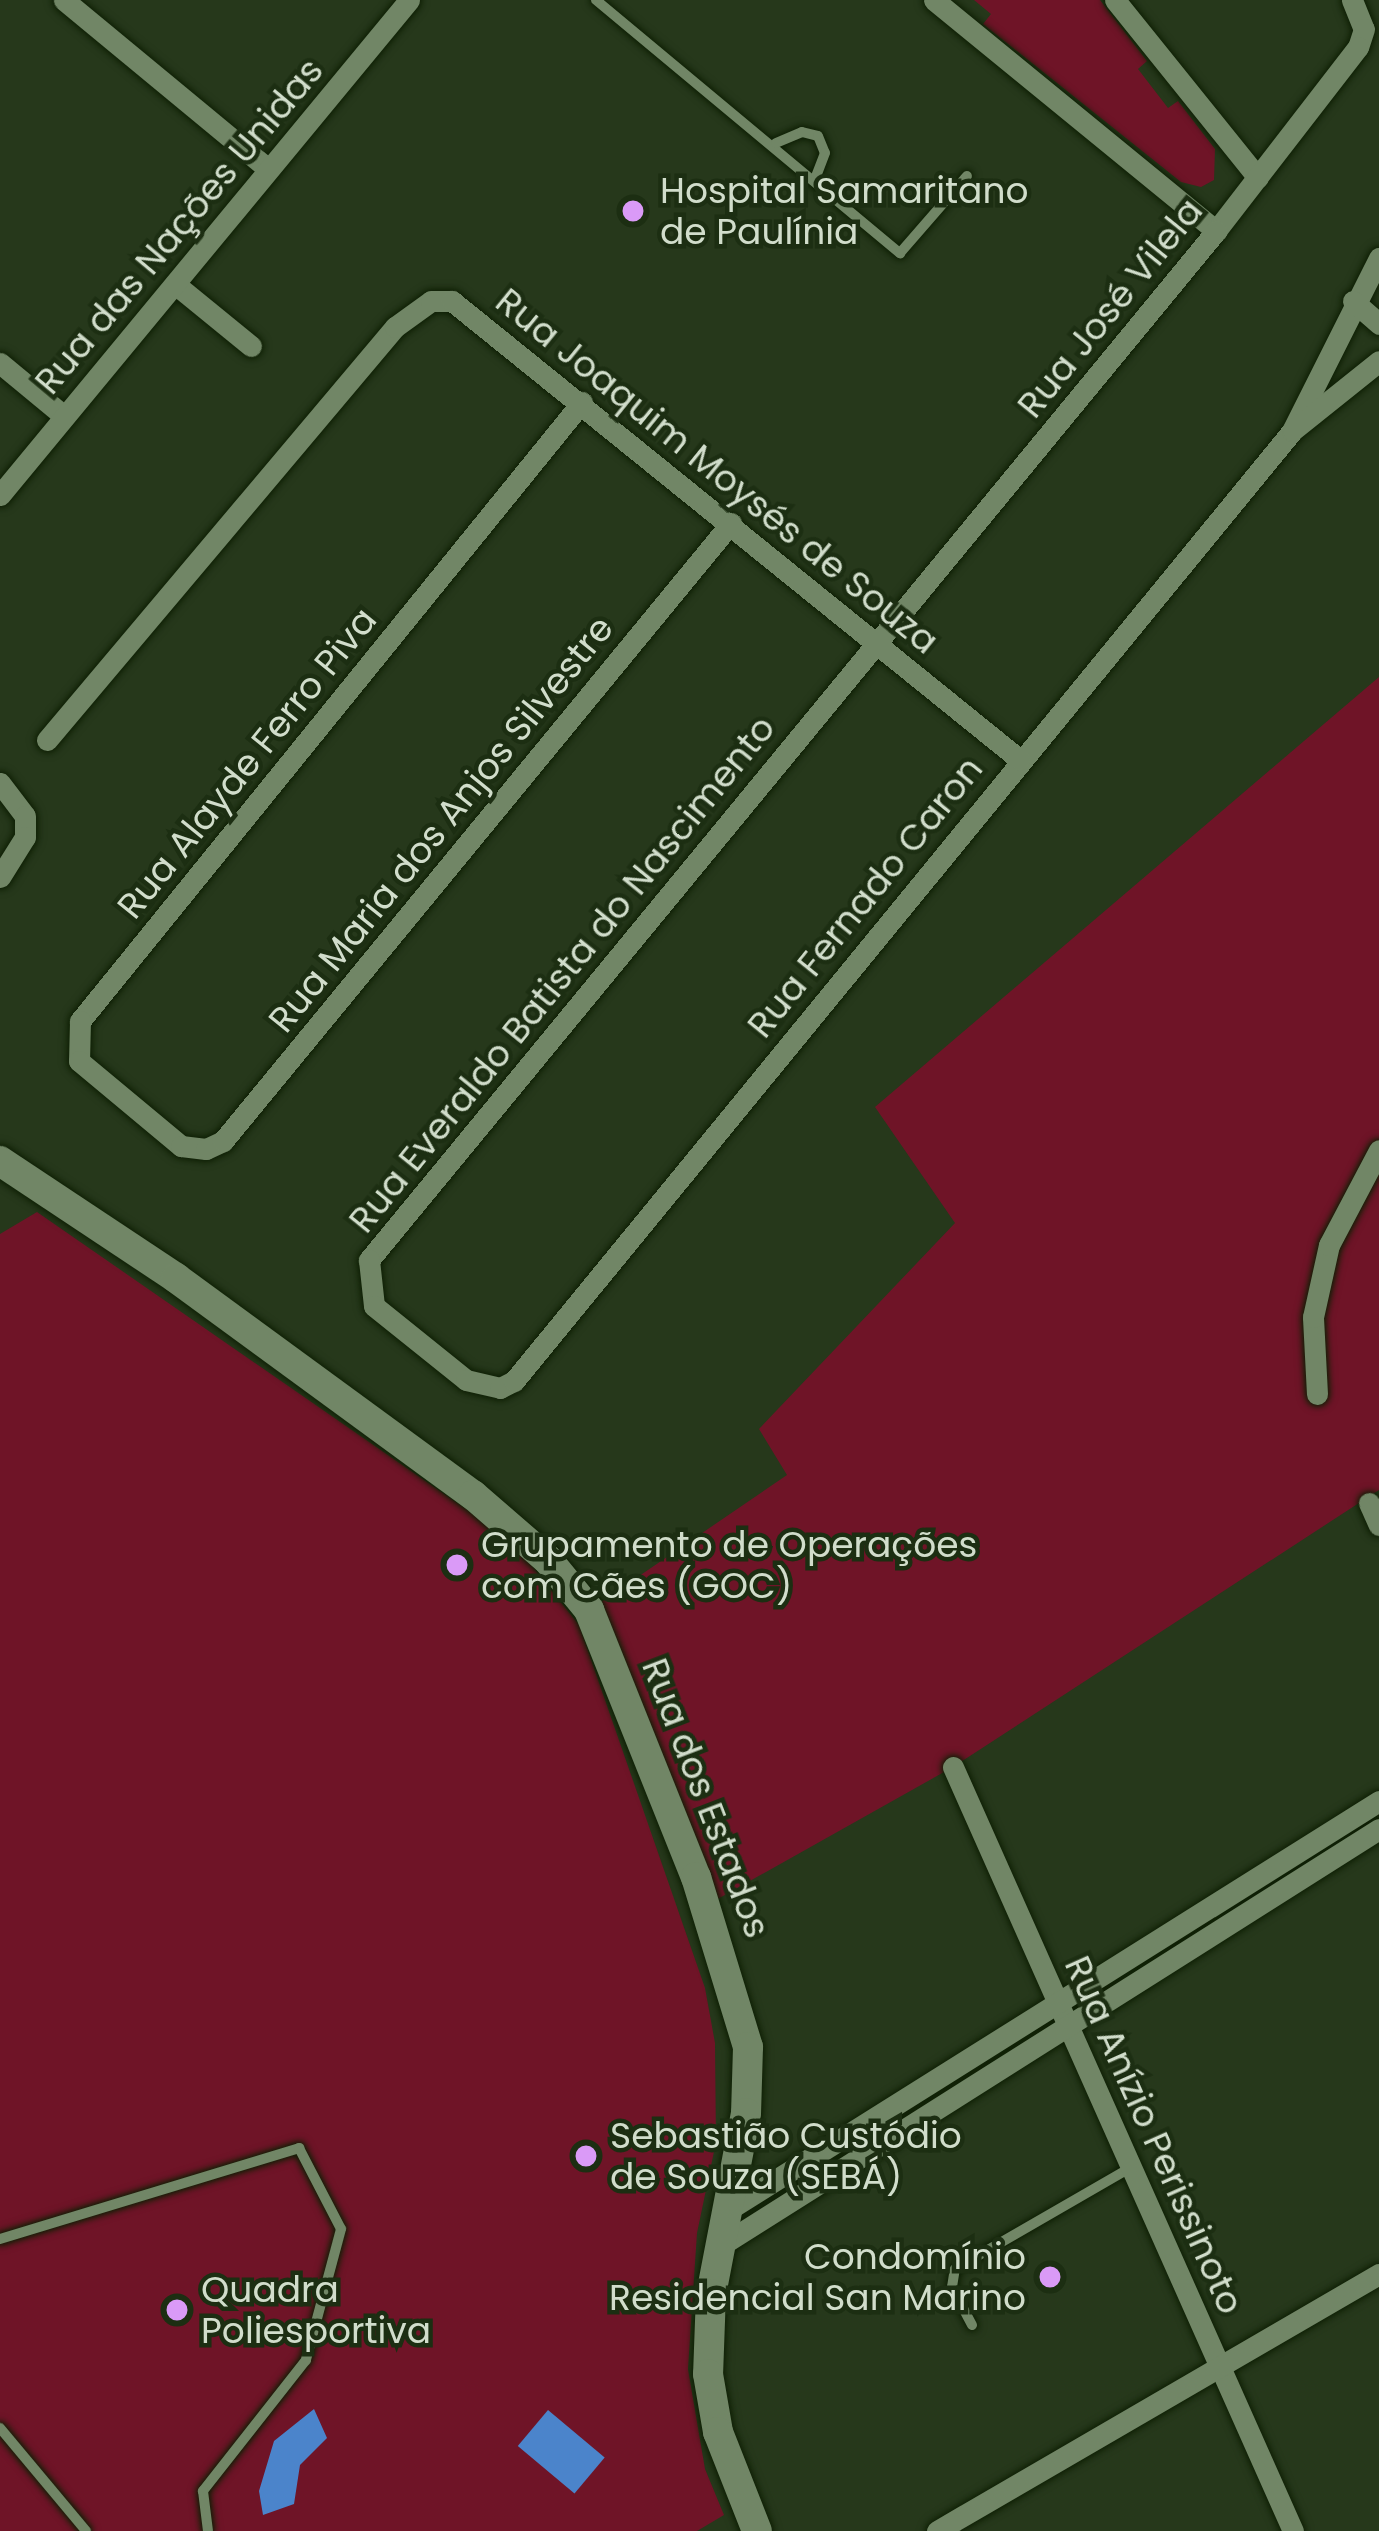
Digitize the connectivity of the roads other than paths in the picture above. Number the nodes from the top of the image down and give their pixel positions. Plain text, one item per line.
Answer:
1 (64, 0) edge
2 (409, 0) edge
3 (596, 0) edge
4 (934, 0) edge
5 (1115, 0) edge
6 (1352, 0) edge
7 (776, 142) junction
8 (268, 169) junction
9 (816, 176) junction
10 (967, 176) dead end
11 (1258, 178) junction
12 (1216, 232) junction
13 (1379, 258) edge
14 (175, 284) junction
15 (1353, 301) junction
16 (1379, 324) edge
17 (251, 346) dead end
18 (1379, 361) edge
19 (0, 363) edge
20 (582, 402) junction
21 (64, 416) junction
22 (1292, 431) junction
23 (0, 495) edge
24 (731, 523) junction
25 (875, 645) junction
26 (47, 740) dead end
27 (1019, 759) junction
28 (0, 783) edge
29 (0, 877) edge
30 (192, 1149) joint
31 (1379, 1150) edge
32 (0, 1161) edge
33 (481, 1386) joint
34 (1317, 1394) dead end
35 (1370, 1503) dead end
36 (1379, 1526) edge
37 (953, 1767) dead end
38 (1379, 1801) edge
39 (1379, 1829) edge
40 (1063, 2012) junction
41 (1133, 2166) junction
42 (731, 2208) junction
43 (0, 2239) edge
44 (720, 2246) junction
45 (1379, 2274) edge
46 (972, 2325) dead end
47 (1221, 2366) junction
48 (0, 2428) edge
49 (86, 2531) edge
50 (208, 2531) edge
51 (757, 2531) edge
52 (937, 2531) edge
53 (1293, 2531) edge

1 - 8 street
2 - 8 street, Rua das Nações Unidas
3 - 7 lane
4 - 12 street
5 - 11 street
6 - 11 street, Rua José Vilela
7 - 9 lane
7 - 9 lane
8 - 14 street, Rua das Nações Unidas
9 - 10 lane
11 - 12 street, Rua José Vilela
12 - 25 street, Rua José Vilela
13 - 15 street, Rua Fernado Caron
14 - 17 street
14 - 21 street, Rua das Nações Unidas
15 - 16 street
15 - 22 street, Rua Fernado Caron
18 - 22 street, Rua Fernado Caron
19 - 21 street
20 - 24 street, Rua Joaquim Moysés de Souza
20 - 26 street, Rua Joaquim Moysés de Souza
20 - 30 street, Rua Alayde Ferro Piva
21 - 23 street, Rua das Nações Unidas
22 - 27 street, Rua Fernado Caron
24 - 25 street, Rua Joaquim Moysés de Souza
24 - 30 street, Rua Maria dos Anjos Silvestre
25 - 27 street, Rua Joaquim Moysés de Souza
25 - 33 street, Rua Everaldo Batista do Nascimento
27 - 33 street, Rua Fernado Caron
28 - 29 street
31 - 34 street
32 - 42 street, Rua dos Estados
35 - 36 street
37 - 40 street, Rua Anízio Perissinoto
38 - 40 street
39 - 40 street
40 - 41 street, Rua Anízio Perissinoto
40 - 42 street
40 - 44 street
41 - 46 lane
41 - 47 street, Rua Anízio Perissinoto
42 - 44 street, Rua dos Estados
43 - 50 lane
44 - 51 street, Rua dos Estados
45 - 47 street
47 - 52 street
47 - 53 street, Rua Anízio Perissinoto
48 - 49 lane

